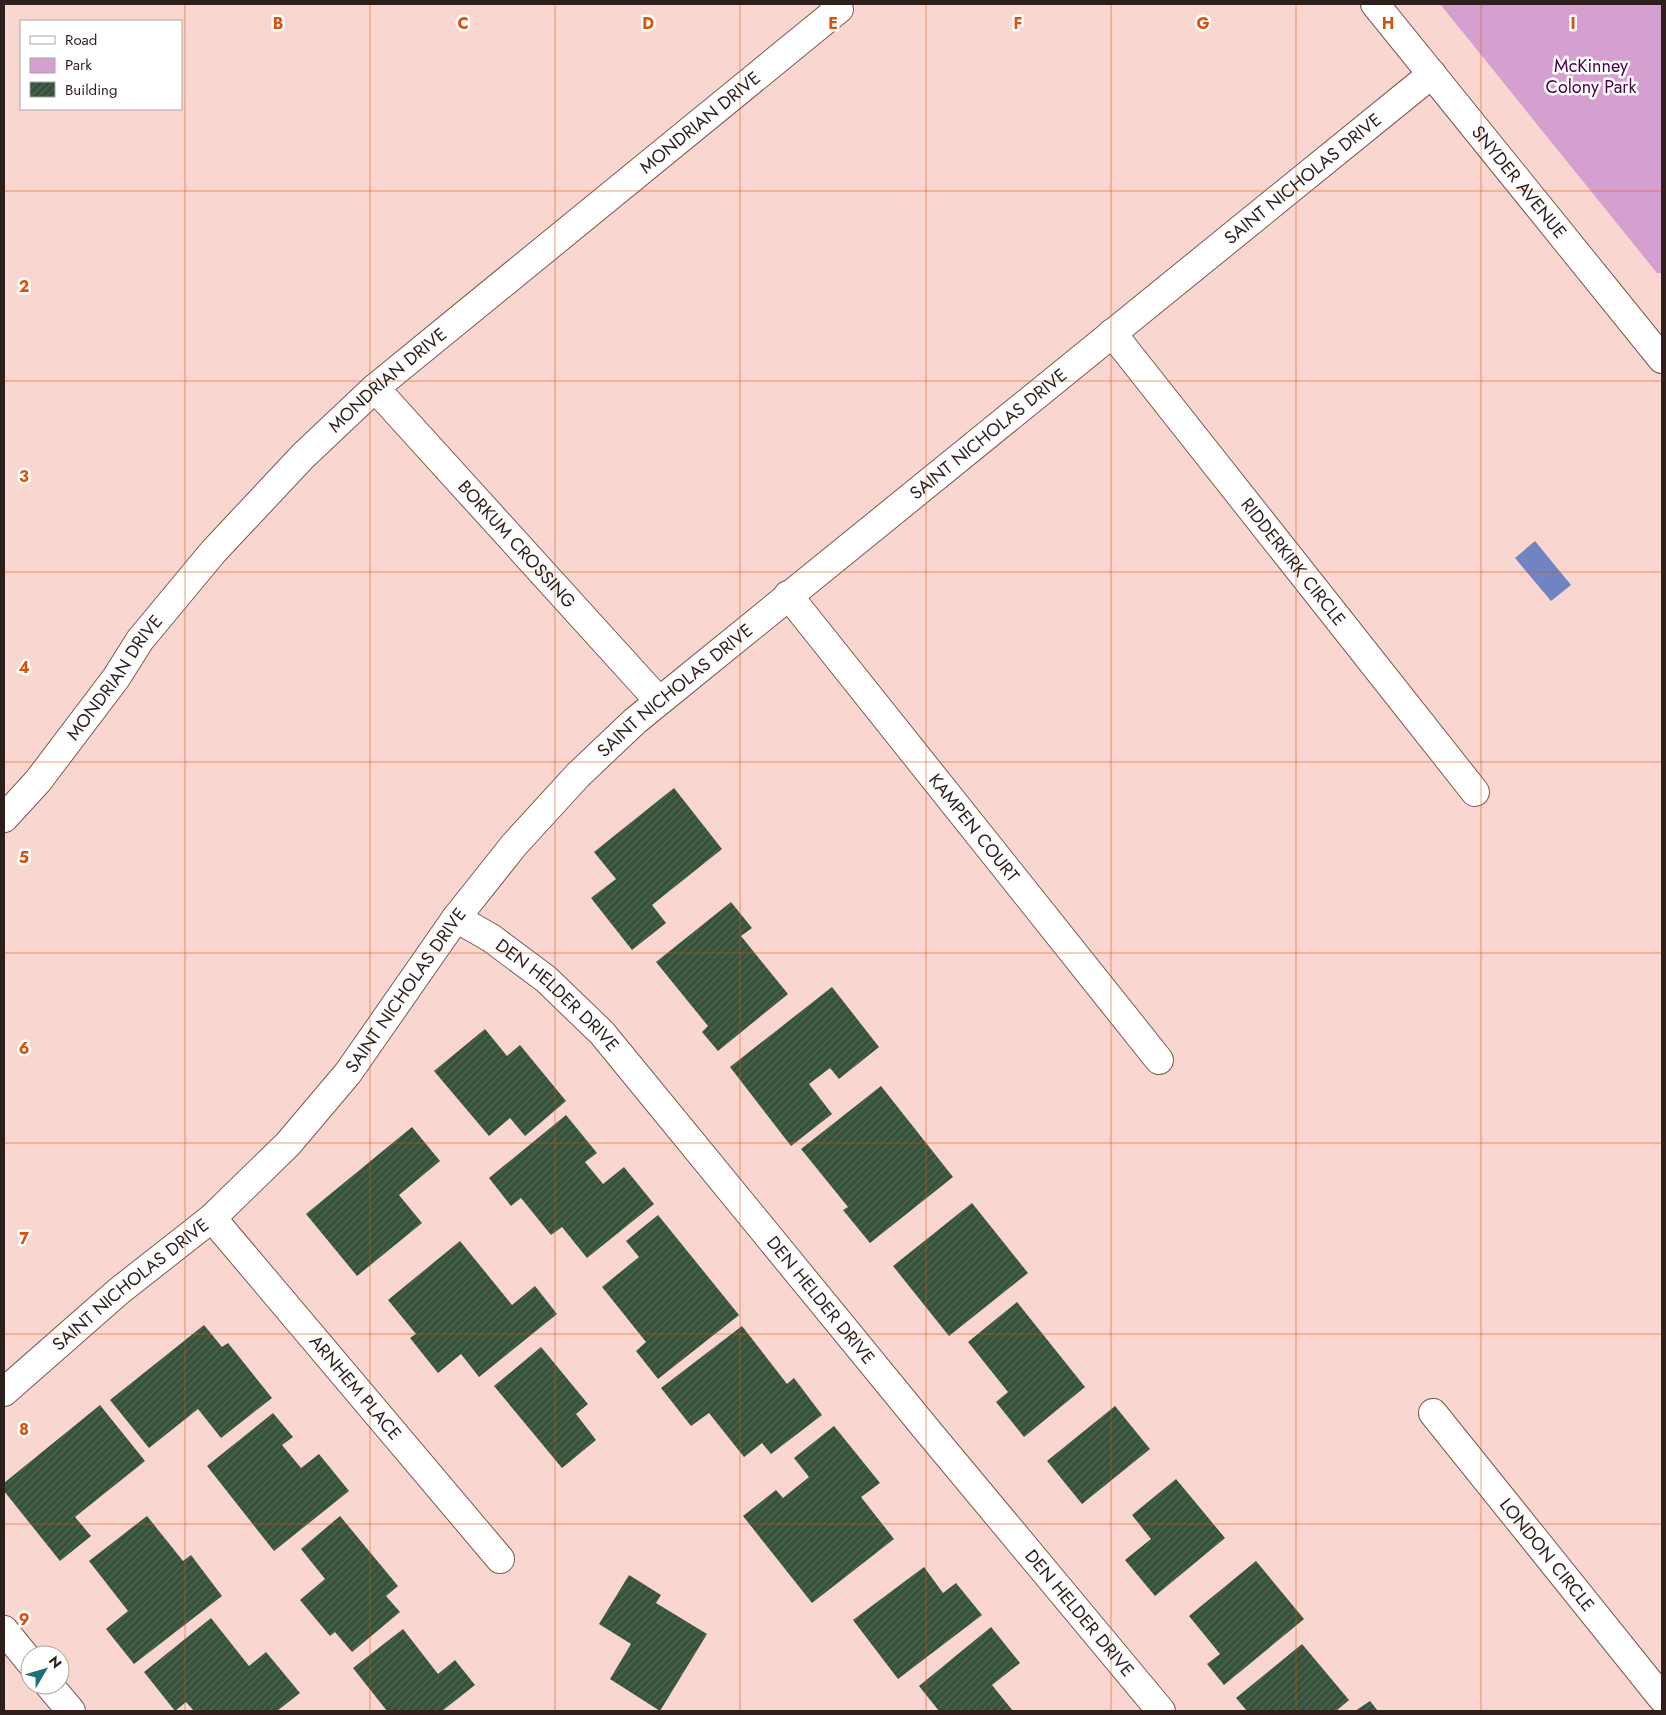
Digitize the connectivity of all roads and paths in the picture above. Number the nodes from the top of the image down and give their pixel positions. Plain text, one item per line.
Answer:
1 (1375, 4) edge
2 (836, 6) edge
3 (1432, 74) junction
4 (1112, 333) junction
5 (1662, 359) edge
6 (376, 388) junction
7 (788, 595) junction
8 (659, 701) junction
9 (1475, 792) dead end
10 (4, 818) edge
11 (456, 918) junction
12 (1159, 1060) dead end
13 (212, 1218) junction
14 (4, 1392) edge
15 (1433, 1413) dead end
16 (500, 1558) dead end
17 (4, 1630) edge
18 (20, 1650) edge
19 (57, 1695) edge
20 (1662, 1698) edge
21 (71, 1711) edge
22 (1161, 1711) edge

1 - 3 street, SNYDER AVENUE
2 - 6 street, MONDRIAN DRIVE
3 - 4 street, SAINT NICHOLAS DRIVE
3 - 5 street, SNYDER AVENUE
4 - 7 street, SAINT NICHOLAS DRIVE
4 - 9 street, RIDDERKIRK CIRCLE
6 - 8 street, BORKUM CROSSING
6 - 10 street, MONDRIAN DRIVE
7 - 8 street, SAINT NICHOLAS DRIVE
7 - 12 street, KAMPEN COURT
8 - 11 street, SAINT NICHOLAS DRIVE
11 - 13 street, SAINT NICHOLAS DRIVE
11 - 22 street, DEN HELDER DRIVE
13 - 14 street, SAINT NICHOLAS DRIVE
13 - 16 street, ARNHEM PLACE
15 - 20 street, LONDON CIRCLE
17 - 18 street
19 - 21 street

